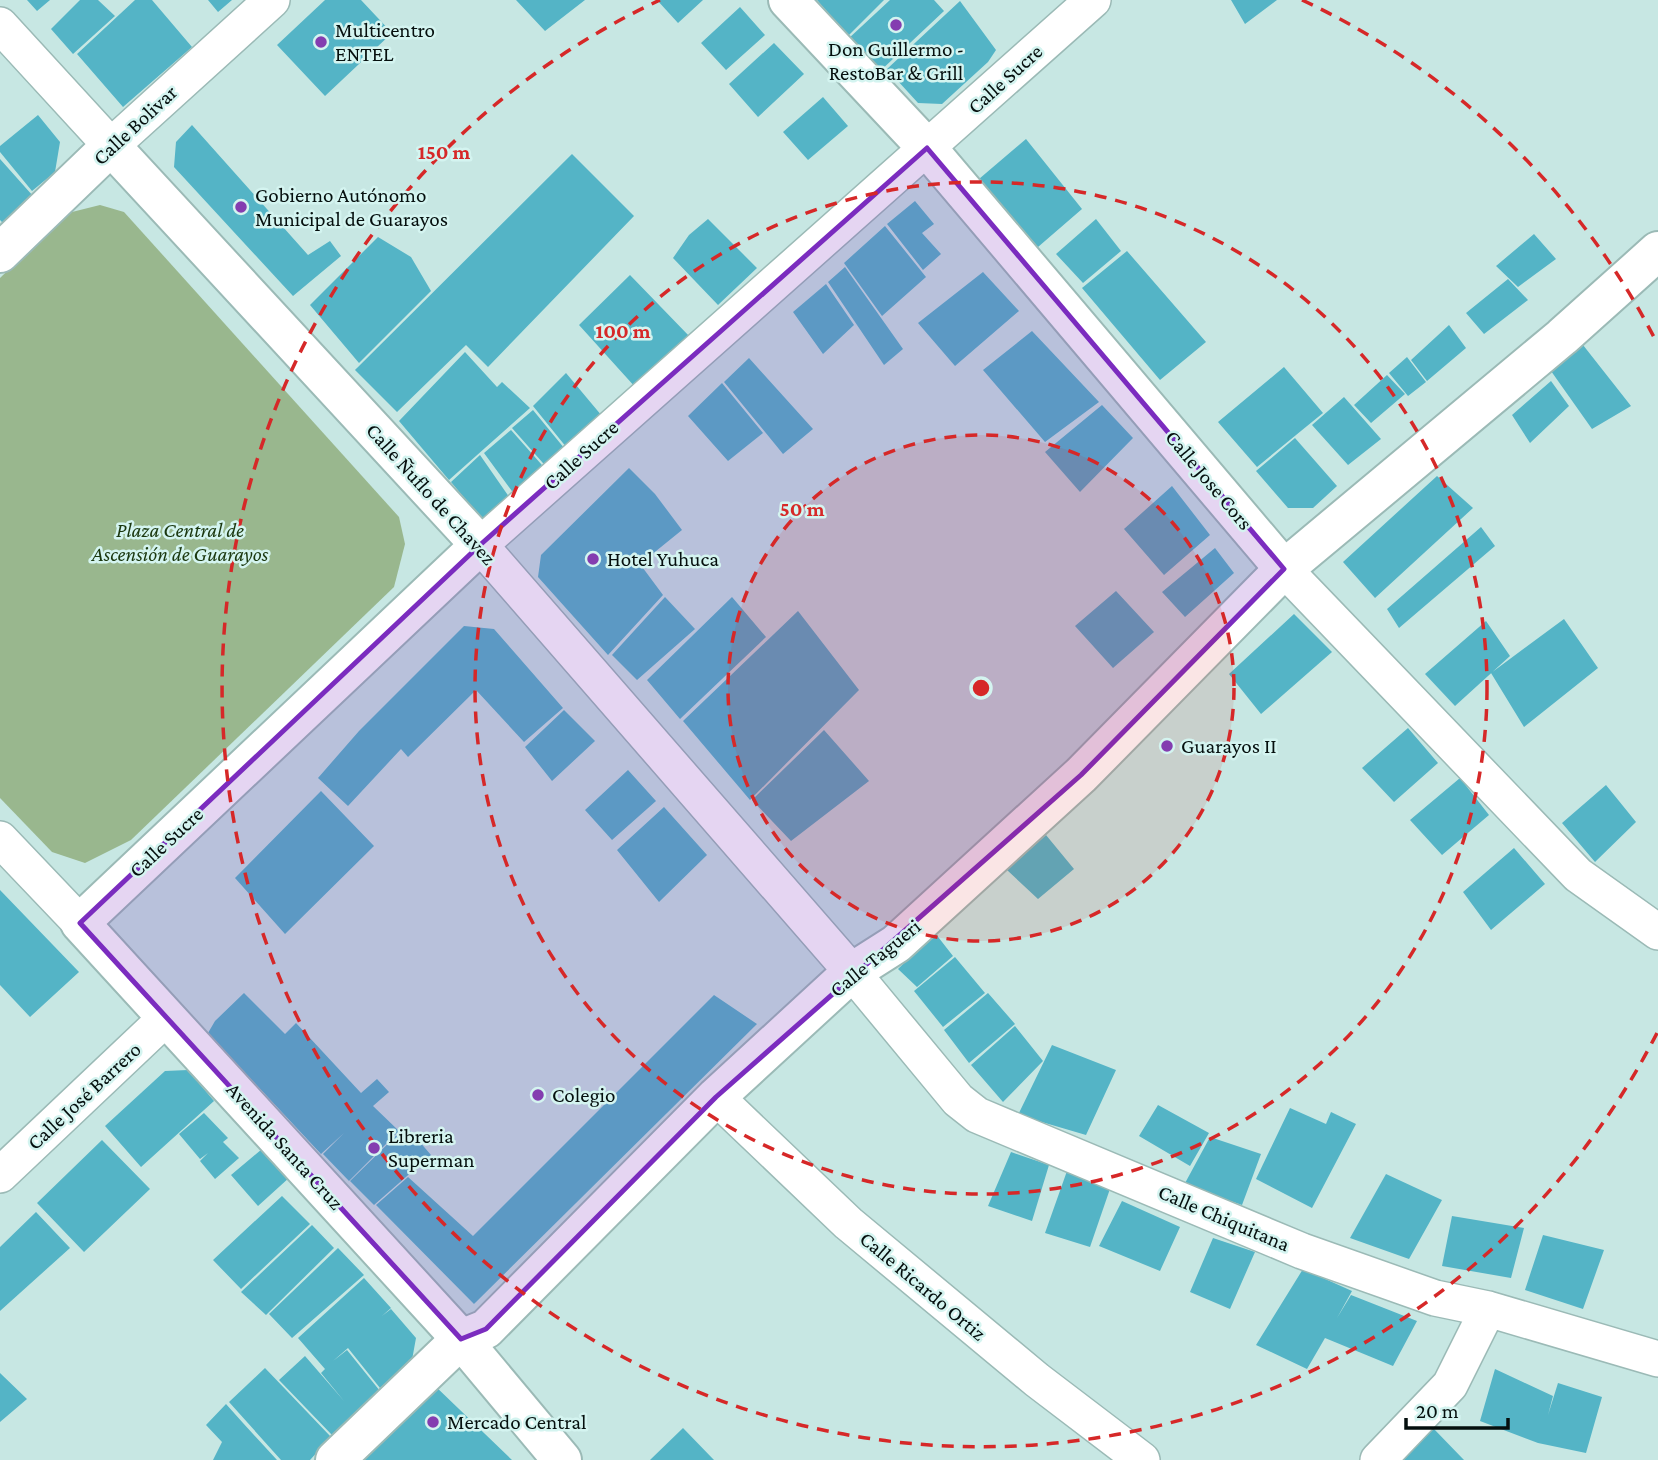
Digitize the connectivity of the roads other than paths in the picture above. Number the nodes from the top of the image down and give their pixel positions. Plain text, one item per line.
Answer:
1 (272, 0) edge
2 (788, 0) edge
3 (1093, 0) edge
4 (0, 25) edge
5 (111, 146) junction
6 (927, 148) junction
7 (1658, 251) edge
8 (0, 253) edge
9 (480, 545) junction
10 (1284, 569) junction
11 (0, 839) edge
12 (80, 923) junction
13 (1658, 932) edge
14 (852, 972) junction
15 (167, 1017) junction
16 (716, 1097) junction
17 (0, 1175) edge
18 (1488, 1309) junction
19 (461, 1339) junction
20 (1658, 1359) edge
21 (556, 1458) edge
22 (335, 1460) edge
23 (1142, 1460) edge
24 (1378, 1460) edge

1 - 5 street, Calle Bolivar
2 - 6 main road, Calle Jose Cors
3 - 6 street, Calle Sucre
4 - 5 street, Calle Ñuflo de Chavez
5 - 8 main road, Calle Bolivar
5 - 9 main road, Calle Ñuflo de Chavez
6 - 9 street, Calle Sucre
6 - 10 main road, Calle Jose Cors
7 - 10 main road, Calle Tagueri
9 - 12 main road, Calle Sucre
9 - 14 street, Calle Ñuflo de Chavez
10 - 13 street, Calle Jose Cors
10 - 14 main road, Calle Tagueri
11 - 12 street, Avenida Santa Cruz
12 - 15 main road, Avenida Santa Cruz
14 - 16 main road, Calle Tagueri
14 - 18 street, Calle Chiquitana
15 - 17 street, Calle José Barrero
15 - 19 main road, Avenida Santa Cruz
16 - 19 main road, Calle Tagueri
16 - 23 street, Calle Ricardo Ortiz
18 - 20 street, Calle Chiquitana
18 - 24 street
19 - 21 main road, Avenida Santa Cruz
19 - 22 main road, Calle Tagueri

